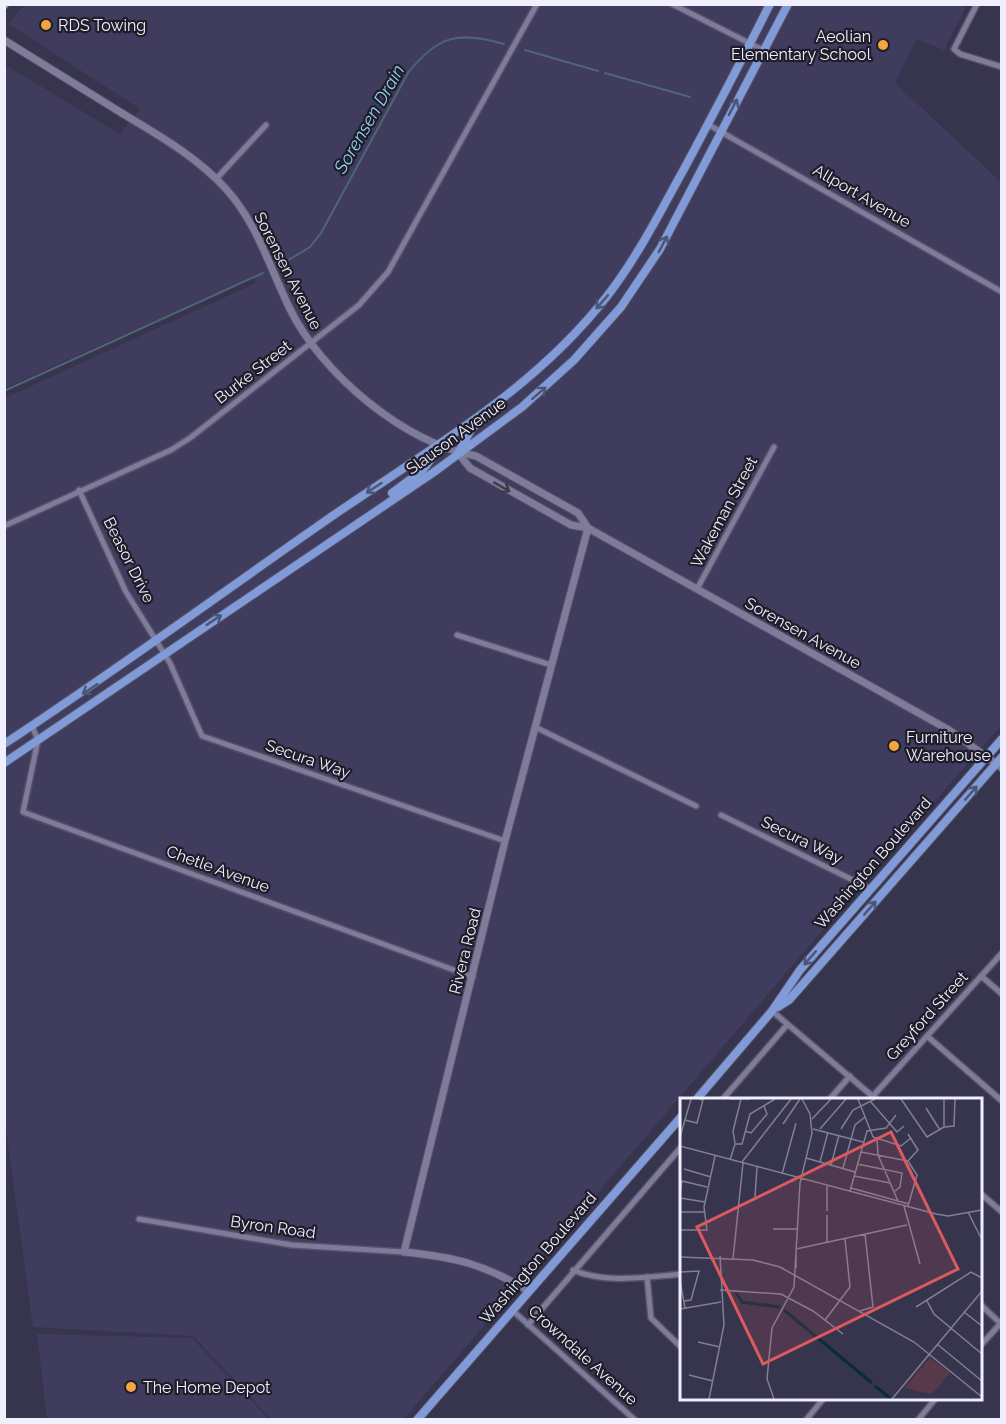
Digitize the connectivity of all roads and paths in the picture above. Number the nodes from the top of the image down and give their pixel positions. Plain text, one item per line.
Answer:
1 (537, 4) edge
2 (672, 4) edge
3 (770, 4) edge
4 (788, 4) edge
5 (976, 4) edge
6 (4, 40) edge
7 (750, 44) junction
8 (763, 50) junction
9 (1002, 67) edge
10 (266, 125) dead end
11 (709, 125) junction
12 (720, 131) junction
13 (216, 179) junction
14 (1002, 292) edge
15 (310, 344) junction
16 (521, 385) junction
17 (440, 445) junction
18 (774, 447) dead end
19 (458, 453) junction
20 (79, 490) junction
21 (386, 502) junction
22 (4, 526) edge
23 (588, 528) junction
24 (697, 589) junction
25 (457, 635) dead end
26 (157, 641) junction
27 (165, 652) junction
28 (551, 665) junction
29 (32, 726) junction
30 (535, 727) junction
31 (1002, 739) edge
32 (38, 740) junction
33 (4, 744) edge
34 (987, 756) junction
35 (4, 763) edge
36 (1000, 763) edge
37 (696, 806) dead end
38 (721, 815) dead end
39 (505, 841) junction
40 (871, 889) junction
41 (1002, 953) edge
42 (981, 976) junction
43 (473, 977) junction
44 (1002, 994) edge
45 (772, 1011) junction
46 (787, 1025) junction
47 (927, 1036) junction
48 (850, 1076) junction
49 (698, 1098) edge
50 (724, 1098) edge
51 (831, 1098) edge
52 (875, 1098) edge
53 (1002, 1101) edge
54 (680, 1118) edge
55 (680, 1148) edge
56 (982, 1194) edge
57 (1002, 1212) edge
58 (139, 1219) dead end
59 (404, 1252) junction
60 (573, 1270) junction
61 (680, 1274) edge
62 (647, 1277) junction
63 (528, 1291) junction
64 (982, 1305) edge
65 (512, 1310) junction
66 (1001, 1323) edge
67 (528, 1325) junction
68 (982, 1345) edge
69 (680, 1346) edge
70 (822, 1400) edge
71 (934, 1400) edge
72 (417, 1419) edge
73 (635, 1419) edge
74 (806, 1419) edge
75 (918, 1419) edge

1 - 15 street, Burke Street
2 - 7 street
3 - 7 main road, Slauson Avenue
4 - 8 main road, Slauson Avenue
5 - 9 street
6 - 13 street, Sorensen Avenue
7 - 8 street
7 - 11 main road, Slauson Avenue
12 -> 8 main road, Slauson Avenue
10 - 13 street
11 - 12 street, Allport Avenue
11 -> 16 main road, Slauson Avenue
12 - 14 street, Allport Avenue
19 -> 12 main road, Slauson Avenue
13 - 15 street, Sorensen Avenue
15 - 17 street, Sorensen Avenue
15 - 20 street, Burke Street
16 - 17 main road, Slauson Avenue
16 - 19 main road
17 - 19 street, Sorensen Avenue
17 - 21 main road
17 -> 26 main road, Slauson Avenue
18 - 24 street, Wakeman Street
19 - 21 main road, Slauson Avenue
19 -> 23 street, Sorensen Avenue
19 - 23 street, Sorensen Avenue
20 - 22 street, Burke Street
20 - 26 street, Beasor Drive
27 -> 21 main road, Slauson Avenue
23 - 24 street, Sorensen Avenue
23 - 28 street, Rivera Road
24 - 34 street, Sorensen Avenue
25 - 28 street
26 - 27 street, Secura Way
26 -> 29 main road, Slauson Avenue
27 - 32 main road, Slauson Avenue
27 - 39 street, Secura Way
28 - 30 street, Rivera Road
29 - 32 street
29 - 33 main road, Slauson Avenue
30 - 37 street
30 - 39 street, Rivera Road
31 - 34 main road, Washington Boulevard
32 - 35 main road, Slauson Avenue
32 - 43 street, Chetle Avenue
34 - 36 street, Sorensen Avenue
34 - 40 main road, Washington Boulevard
45 -> 36 main road, Washington Boulevard
38 - 40 street, Secura Way
39 - 43 street, Rivera Road
40 -> 45 main road, Washington Boulevard
41 - 42 street, Greyford Street
42 - 44 street
42 - 47 street, Greyford Street
43 - 59 street, Rivera Road
45 - 46 street
45 - 49 main road, Washington Boulevard
46 - 48 street
46 - 50 street
47 - 52 street, Greyford Street
47 - 53 street
48 - 51 street
48 - 52 street
54 - 63 main road, Washington Boulevard
55 - 60 street
56 - 57 street
58 - 59 street, Byron Road
59 - 63 street
60 - 62 street
60 - 67 street
61 - 62 street
62 - 69 street
63 - 65 main road, Washington Boulevard
64 - 66 street
65 - 67 street, Crowndale Avenue
65 - 72 main road, Washington Boulevard
66 - 68 street
67 - 73 street, Crowndale Avenue
70 - 74 street
71 - 75 street

